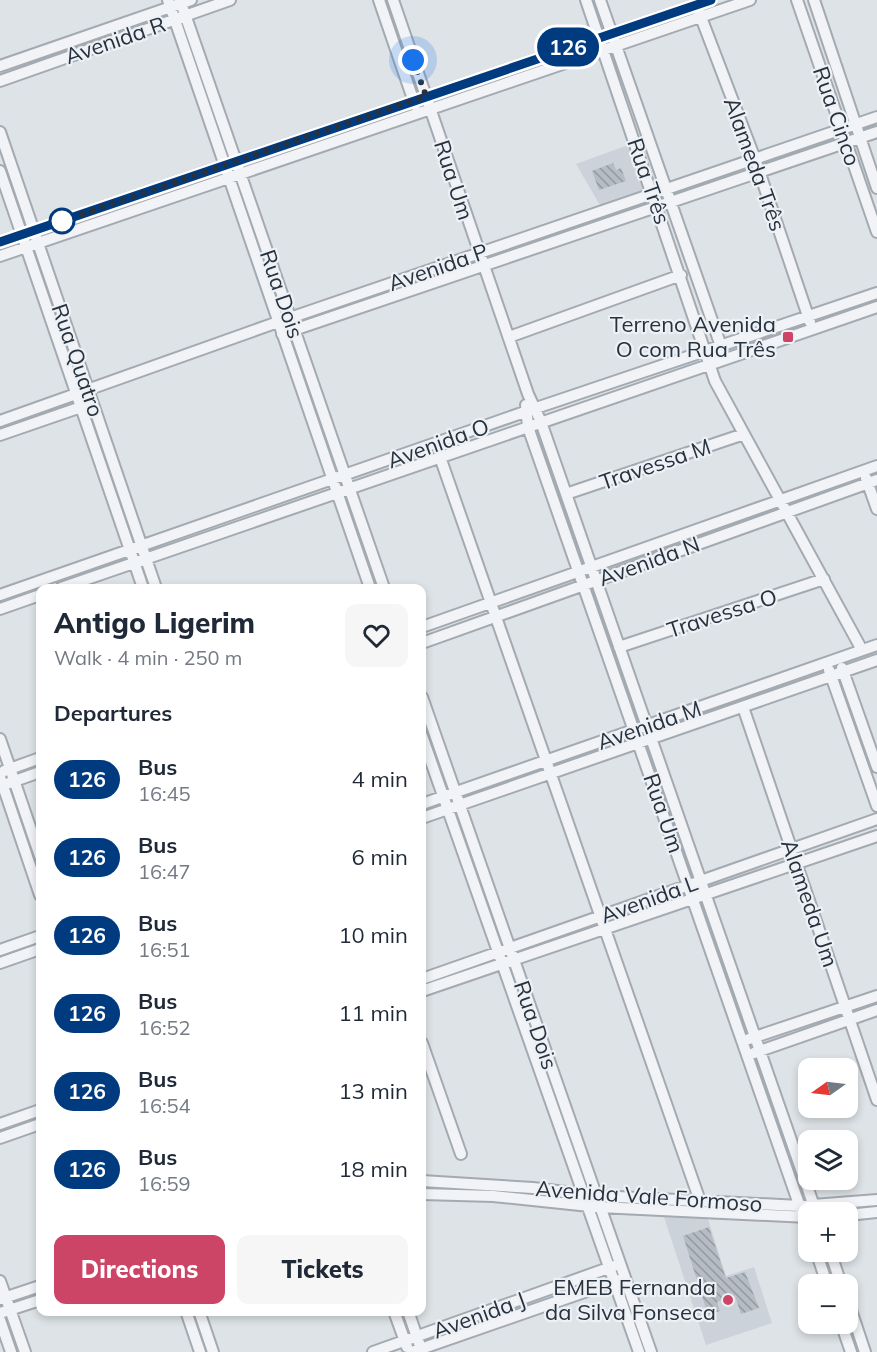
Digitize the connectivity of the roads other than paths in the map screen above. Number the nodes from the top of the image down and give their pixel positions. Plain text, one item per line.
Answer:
1 (230, 0) edge
2 (379, 0) edge
3 (393, 0) edge
4 (586, 0) edge
5 (600, 0) edge
6 (711, 0) edge
7 (750, 0) edge
8 (797, 0) edge
9 (814, 0) edge
10 (184, 1) edge
11 (696, 2) edge
12 (169, 3) edge
13 (186, 15) junction
14 (701, 17) junction
15 (174, 20) junction
16 (612, 32) junction
17 (599, 36) junction
18 (616, 44) junction
19 (603, 48) junction
20 (0, 66) edge
21 (0, 81) edge
22 (426, 96) junction
23 (414, 100) junction
24 (430, 109) junction
25 (418, 112) junction
26 (877, 117) edge
27 (348, 123) junction
28 (855, 124) junction
29 (842, 129) junction
30 (0, 132) edge
31 (877, 132) edge
32 (352, 135) junction
33 (860, 138) junction
34 (846, 142) junction
35 (800, 143) junction
36 (804, 156) junction
37 (755, 159) junction
38 (236, 160) junction
39 (224, 164) junction
40 (0, 171) edge
41 (759, 171) junction
42 (240, 173) junction
43 (229, 177) junction
44 (877, 188) edge
45 (667, 189) junction
46 (654, 194) junction
47 (672, 202) junction
48 (658, 206) junction
49 (34, 230) junction
50 (877, 232) edge
51 (21, 234) junction
52 (0, 242) edge
53 (38, 243) junction
54 (26, 247) junction
55 (479, 253) junction
56 (0, 256) edge
57 (483, 266) junction
58 (681, 275) junction
59 (383, 286) junction
60 (877, 293) edge
61 (388, 298) junction
62 (877, 308) edge
63 (808, 316) junction
64 (290, 318) junction
65 (278, 322) junction
66 (813, 329) junction
67 (294, 330) junction
68 (282, 334) junction
69 (509, 337) junction
70 (721, 346) junction
71 (705, 351) junction
72 (725, 358) junction
73 (709, 364) junction
74 (89, 390) junction
75 (76, 394) junction
76 (528, 394) junction
77 (93, 403) junction
78 (81, 408) junction
79 (536, 408) junction
80 (525, 412) junction
81 (0, 421) edge
82 (541, 422) junction
83 (528, 427) junction
84 (744, 434) junction
85 (0, 435) edge
86 (440, 457) junction
87 (877, 466) edge
88 (863, 471) junction
89 (345, 476) junction
90 (333, 481) junction
91 (872, 482) edge
92 (349, 489) junction
93 (337, 493) junction
94 (566, 494) junction
95 (780, 500) junction
96 (877, 509) edge
97 (786, 511) junction
98 (142, 546) junction
99 (130, 550) junction
100 (146, 559) junction
101 (134, 563) junction
102 (591, 566) junction
103 (579, 571) junction
104 (824, 579) junction
105 (596, 580) junction
106 (73, 584) edge
107 (142, 584) edge
108 (155, 584) edge
109 (369, 584) edge
110 (383, 584) edge
111 (584, 585) junction
112 (0, 595) edge
113 (36, 596) edge
114 (491, 602) junction
115 (0, 609) edge
116 (496, 617) junction
117 (426, 626) edge
118 (426, 642) edge
119 (877, 645) edge
120 (619, 647) junction
121 (862, 650) junction
122 (839, 659) junction
123 (877, 660) edge
124 (827, 664) junction
125 (844, 672) junction
126 (832, 676) junction
127 (743, 707) junction
128 (426, 709) edge
129 (646, 726) junction
130 (635, 729) junction
131 (651, 738) junction
132 (0, 739) edge
133 (640, 743) junction
134 (426, 748) edge
135 (36, 759) edge
136 (546, 761) junction
137 (877, 766) edge
138 (5, 770) edge
139 (36, 773) edge
140 (551, 773) junction
141 (15, 781) junction
142 (1, 783) edge
143 (455, 793) junction
144 (443, 797) junction
145 (426, 803) edge
146 (459, 805) junction
147 (877, 806) edge
148 (447, 809) junction
149 (426, 817) edge
150 (877, 819) edge
151 (877, 836) edge
152 (36, 844) edge
153 (792, 849) junction
154 (796, 862) junction
155 (701, 880) junction
156 (36, 883) edge
157 (689, 885) junction
158 (706, 894) junction
159 (693, 898) junction
160 (601, 916) junction
161 (605, 928) junction
162 (36, 937) edge
163 (509, 948) junction
164 (0, 950) edge
165 (36, 950) edge
166 (497, 952) junction
167 (513, 960) junction
168 (0, 963) edge
169 (501, 964) junction
170 (426, 978) edge
171 (426, 990) edge
172 (877, 996) edge
173 (846, 1007) junction
174 (877, 1010) edge
175 (850, 1019) junction
176 (756, 1037) junction
177 (743, 1041) junction
178 (761, 1051) junction
179 (426, 1054) edge
180 (748, 1055) junction
181 (877, 1100) edge
182 (36, 1111) edge
183 (0, 1124) edge
184 (36, 1125) edge
185 (0, 1138) edge
186 (461, 1154) dead end
187 (426, 1181) edge
188 (426, 1194) edge
189 (583, 1194) junction
190 (595, 1195) junction
191 (877, 1200) edge
192 (700, 1201) junction
193 (799, 1202) edge
194 (813, 1202) edge
195 (858, 1203) edge
196 (798, 1206) edge
197 (594, 1207) junction
198 (877, 1212) edge
199 (858, 1214) edge
200 (798, 1217) edge
201 (615, 1266) junction
202 (620, 1280) junction
203 (0, 1281) edge
204 (36, 1287) edge
205 (3, 1299) edge
206 (36, 1301) edge
207 (5, 1312) edge
208 (188, 1316) edge
209 (201, 1316) edge
210 (397, 1316) edge
211 (410, 1316) edge
212 (0, 1320) edge
213 (858, 1331) edge
214 (845, 1334) edge
215 (417, 1337) junction
216 (414, 1349) edge
217 (11, 1352) edge
218 (25, 1352) edge
219 (200, 1352) edge
220 (213, 1352) edge
221 (373, 1352) edge
222 (639, 1352) edge
223 (651, 1352) edge
224 (851, 1352) edge
225 (865, 1352) edge

1 - 13 street, Avenida R
2 - 23 street
3 - 22 street, Rua Um
4 - 17 street, Rua Três
5 - 16 street, Rua Três
6 - 11 street
7 - 14 street
8 - 29 street, Rua Cinco
9 - 28 street, Rua Cinco
10 - 12 street, Avenida R
10 - 13 street, Rua Dois
11 - 14 street, Alameda Três
11 - 16 street
12 - 15 street, Rua Dois
12 - 20 street, Avenida R
13 - 15 street, Avenida R
13 - 38 street, Rua Dois
14 - 18 street
14 - 37 street, Alameda Três
15 - 21 street, Avenida R
15 - 39 street, Rua Dois
16 - 17 street
16 - 18 street, Rua Três
17 - 19 street, Rua Três
17 - 22 street
18 - 19 street
18 - 45 street, Rua Três
19 - 24 street
19 - 46 street, Rua Três
22 - 23 street
22 - 24 street, Rua Um
23 - 25 street
23 - 27 street
24 - 25 street
24 - 55 street, Rua Um
25 - 32 street
26 - 28 street, Avenida P
27 - 32 street
27 - 38 street
28 - 29 street, Avenida P
28 - 33 street, Rua Cinco
29 - 34 street, Rua Cinco
29 - 35 street, Avenida P
30 - 49 street, Rua Quatro
31 - 33 street, Avenida P
32 - 42 street
33 - 34 street, Avenida P
33 - 44 street, Rua Cinco
34 - 36 street, Avenida P
34 - 50 street, Rua Cinco
35 - 36 street
35 - 37 street, Avenida P
36 - 41 street, Avenida P
37 - 41 street, Alameda Três
37 - 45 street, Avenida P
38 - 39 street
38 - 42 street, Rua Dois
39 - 43 street, Rua Dois
39 - 49 street
40 - 51 street, Rua Quatro
41 - 47 street, Avenida P
41 - 63 street, Alameda Três
42 - 43 street
42 - 64 street, Rua Dois
43 - 53 street
43 - 65 street, Rua Dois
45 - 46 street, Avenida P
45 - 47 street, Rua Três
46 - 48 street, Rua Três
46 - 55 street, Avenida P
47 - 48 street, Avenida P
47 - 70 street, Rua Três
48 - 57 street, Avenida P
48 - 58 street, Rua Três
49 - 51 street
49 - 53 street, Rua Quatro
51 - 52 street
51 - 54 street, Rua Quatro
53 - 54 street
53 - 74 street, Rua Quatro
54 - 56 street
54 - 75 street, Rua Quatro
55 - 57 street, Rua Um
55 - 59 street, Avenida P
57 - 61 street, Avenida P
57 - 69 street, Rua Um
58 - 69 street
58 - 71 street, Rua Três
59 - 61 street
59 - 64 street, Avenida P
60 - 63 street, Avenida O
61 - 67 street, Avenida P
62 - 66 street, Avenida O
63 - 66 street, Alameda Três
63 - 70 street, Avenida O
64 - 65 street, Avenida P
64 - 67 street, Rua Dois
65 - 68 street, Rua Dois
65 - 74 street, Avenida P
66 - 72 street, Avenida O
67 - 68 street, Avenida P
67 - 89 street, Rua Dois
68 - 90 street, Rua Dois
69 - 76 street, Rua Um
70 - 71 street, Avenida O
70 - 72 street, Rua Três
71 - 73 street, Rua Três
71 - 79 street, Avenida O
72 - 73 street, Avenida O
73 - 82 street, Avenida O
73 - 84 street, Rua Três
74 - 75 street, Avenida P
74 - 77 street, Rua Quatro
75 - 78 street, Rua Quatro
75 - 81 street, Avenida P
76 - 79 street, Rua Um
76 - 80 street, Rua Um
77 - 78 street
77 - 98 street, Rua Quatro
78 - 85 street
78 - 99 street, Rua Quatro
79 - 80 street, Avenida O
79 - 82 street, Rua Um
80 - 83 street, Rua Um
80 - 89 street, Avenida O
82 - 83 street, Avenida O
82 - 94 street, Rua Um
83 - 86 street, Avenida O
83 - 103 street, Rua Um
84 - 94 street, Travessa M
84 - 95 street, Rua Três
86 - 92 street, Avenida O
86 - 114 street
87 - 88 street, Avenida N
88 - 91 street
88 - 95 street, Avenida N
89 - 90 street, Avenida O
89 - 92 street, Rua Dois
90 - 93 street, Rua Dois
90 - 98 street, Avenida O
91 - 96 street
91 - 97 street, Avenida N
92 - 93 street, Avenida O
92 - 110 street, Rua Dois
93 - 100 street, Avenida O
93 - 109 street, Rua Dois
94 - 102 street, Rua Um
95 - 97 street, Rua Três
95 - 102 street, Avenida N
97 - 104 street, Rua Três
97 - 105 street, Avenida N
98 - 99 street, Avenida O
98 - 100 street, Rua Quatro
99 - 101 street, Rua Quatro
99 - 112 street, Avenida O
100 - 101 street, Avenida O
100 - 108 street, Rua Quatro
101 - 106 street, Avenida O
101 - 107 street, Rua Quatro
102 - 103 street, Avenida N
102 - 105 street, Rua Um
103 - 111 street, Rua Um
103 - 114 street, Avenida N
104 - 120 street, Travessa O
104 - 121 street, Rua Três
105 - 111 street, Avenida N
105 - 120 street, Rua Um
111 - 116 street, Avenida N
111 - 130 street, Rua Um
113 - 115 street
114 - 116 street
114 - 117 street, Avenida N
116 - 118 street, Avenida N
116 - 136 street
119 - 121 street, Avenida M
120 - 129 street, Rua Um
121 - 122 street, Avenida M
122 - 124 street, Avenida M
122 - 125 street
123 - 125 street, Avenida M
124 - 126 street
124 - 129 street, Avenida M
125 - 126 street, Avenida M
125 - 137 street
126 - 127 street, Avenida M
126 - 147 street
127 - 131 street, Avenida M
127 - 153 street, Alameda Um
128 - 143 street, Rua Dois
129 - 130 street, Avenida M
129 - 131 street, Rua Um
130 - 133 street, Rua Um
130 - 136 street, Avenida M
131 - 133 street, Avenida M
131 - 155 street, Rua Um
132 - 138 street
133 - 140 street, Avenida M
133 - 157 street, Rua Um
134 - 144 street, Rua Dois
135 - 138 street
136 - 140 street
136 - 143 street, Avenida M
138 - 141 street
139 - 141 street
140 - 146 street, Avenida M
140 - 160 street
141 - 142 street
141 - 152 street
142 - 156 street
143 - 144 street, Avenida M
143 - 146 street, Rua Dois
144 - 145 street, Avenida M
144 - 148 street, Rua Dois
146 - 148 street, Avenida M
146 - 163 street, Rua Dois
148 - 149 street, Avenida M
148 - 166 street, Rua Dois
150 - 153 street, Avenida L
151 - 154 street, Avenida L
153 - 154 street, Alameda Um
153 - 155 street, Avenida L
154 - 158 street, Avenida L
154 - 173 street, Alameda Um
155 - 157 street, Avenida L
155 - 158 street, Rua Um
157 - 159 street, Rua Um
157 - 160 street, Avenida L
158 - 159 street, Avenida L
158 - 176 street, Rua Um
159 - 161 street, Avenida L
159 - 177 street, Rua Um
160 - 161 street
160 - 163 street, Avenida L
161 - 167 street, Avenida L
161 - 192 street
162 - 164 street
163 - 166 street, Avenida L
163 - 167 street, Rua Dois
165 - 168 street
166 - 169 street, Rua Dois
166 - 170 street, Avenida L
167 - 169 street, Avenida L
167 - 190 street, Rua Dois
169 - 171 street, Avenida L
169 - 189 street, Rua Dois
172 - 173 street
173 - 175 street, Alameda Um
173 - 176 street
174 - 175 street
175 - 178 street
175 - 181 street, Alameda Um
176 - 177 street
176 - 178 street, Rua Um
177 - 180 street, Rua Um
178 - 180 street
178 - 194 street, Rua Um
179 - 186 street
180 - 193 street, Rua Um
182 - 183 street
184 - 185 street
187 - 189 street, Avenida Vale Formoso
188 - 197 street, Avenida Vale Formoso
189 - 190 street, Avenida Vale Formoso
189 - 197 street, Rua Dois
190 - 192 street, Avenida Vale Formoso
190 - 197 street, Rua Dois
191 - 195 street, Avenida Vale Formoso
192 - 196 street, Avenida Vale Formoso
197 - 200 street, Avenida Vale Formoso
197 - 201 street, Rua Dois
198 - 199 street
201 - 202 street, Rua Dois
201 - 215 street, Avenida J
202 - 216 street, Avenida J
202 - 222 street, Rua Dois
202 - 223 street, Rua Dois
203 - 205 street
204 - 205 street
205 - 207 street
206 - 207 street
207 - 218 street
208 - 219 street
209 - 220 street
210 - 216 street
211 - 215 street
212 - 217 street
213 - 225 street
214 - 224 street
215 - 216 street, Avenida J
216 - 221 street, Avenida J

